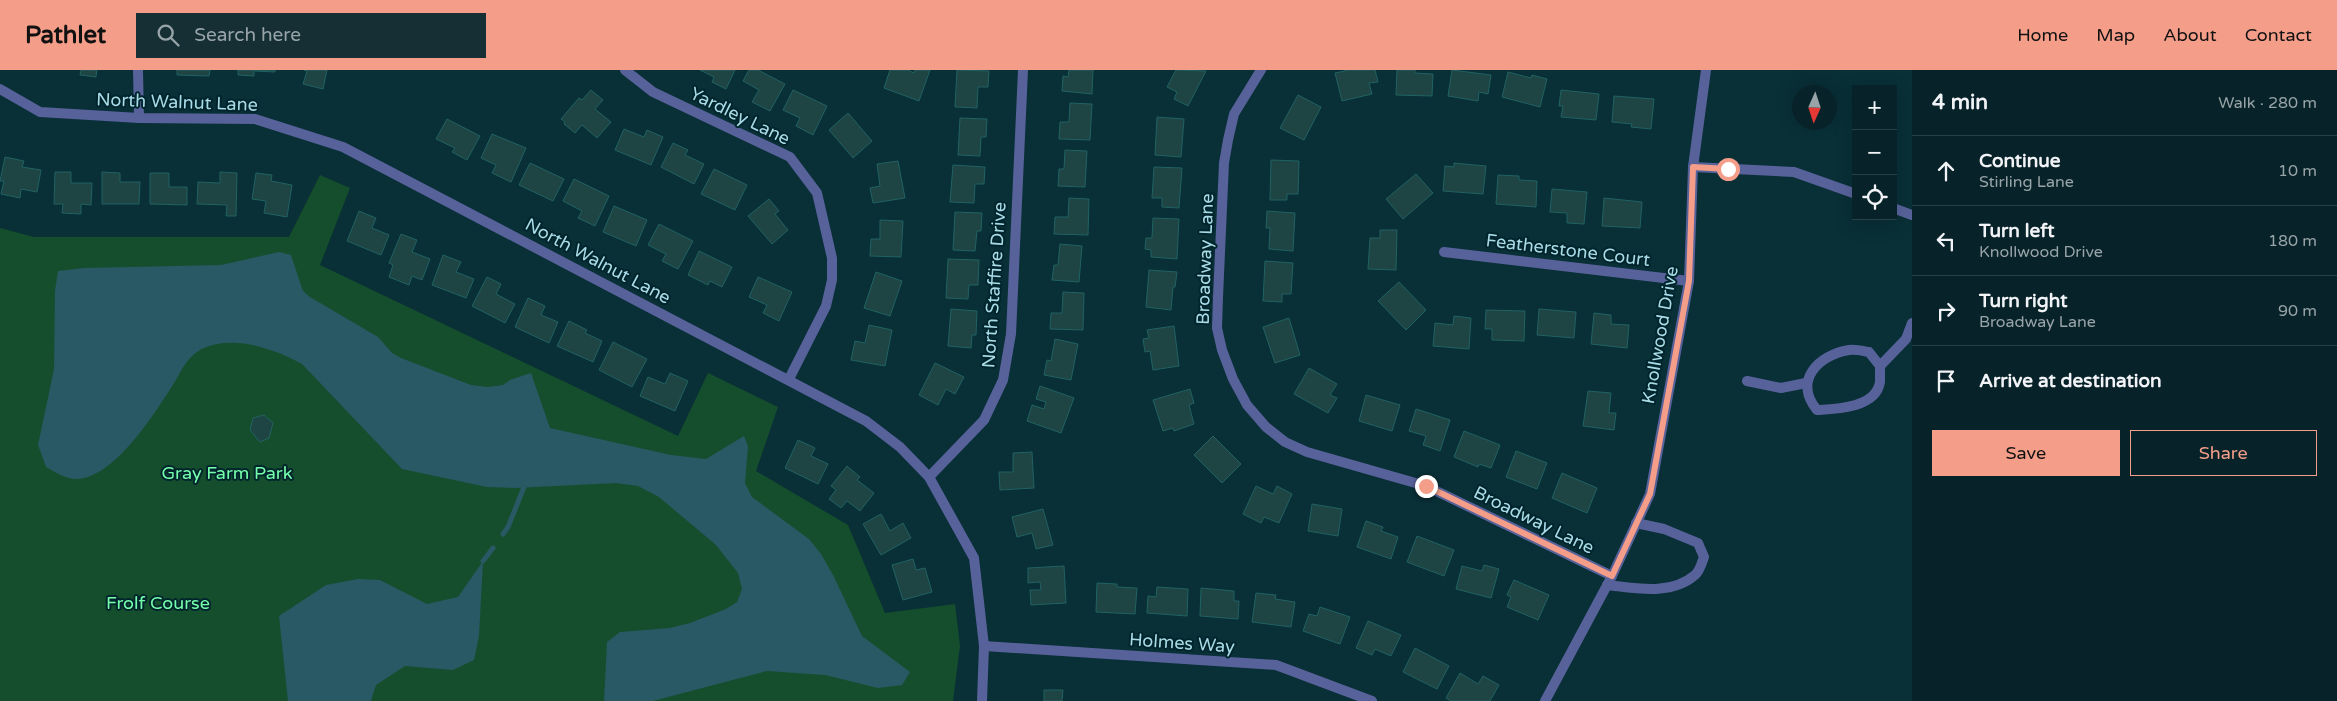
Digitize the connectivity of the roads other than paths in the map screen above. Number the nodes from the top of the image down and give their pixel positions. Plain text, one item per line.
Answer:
1 (138, 70) edge
2 (625, 70) edge
3 (1023, 70) edge
4 (1261, 70) edge
5 (1706, 70) edge
6 (0, 90) edge
7 (139, 118) junction
8 (1693, 167) junction
9 (1852, 193) edge
10 (1897, 209) edge
11 (1912, 215) edge
12 (1444, 252) dead end
13 (1689, 281) junction
14 (1912, 323) edge
15 (1880, 366) junction
16 (789, 380) junction
17 (1747, 381) dead end
18 (1806, 383) junction
19 (929, 477) junction
20 (1636, 523) junction
21 (1609, 580) junction
22 (984, 646) junction
23 (982, 701) edge
24 (1372, 701) edge
25 (1545, 701) edge

1 - 7 street
2 - 16 street, Yardley Lane
3 - 19 street, North Staffire Drive
4 - 21 street, Broadway Lane
5 - 8 street, Knollwood Drive
6 - 7 street, North Walnut Lane
7 - 16 street, North Walnut Lane
8 - 9 street
8 - 13 street, Knollwood Drive
10 - 11 street
12 - 13 street, Featherstone Court
13 - 20 street, Knollwood Drive
14 - 15 street
15 - 18 street
15 - 18 street
16 - 19 street, North Walnut Lane
17 - 18 street
19 - 22 street, North Walnut Lane
20 - 21 street, Knollwood Drive
20 - 21 street, Broadway Lane
21 - 25 street, Knollwood Drive
22 - 23 street, North Walnut Lane
22 - 24 street, Holmes Way

